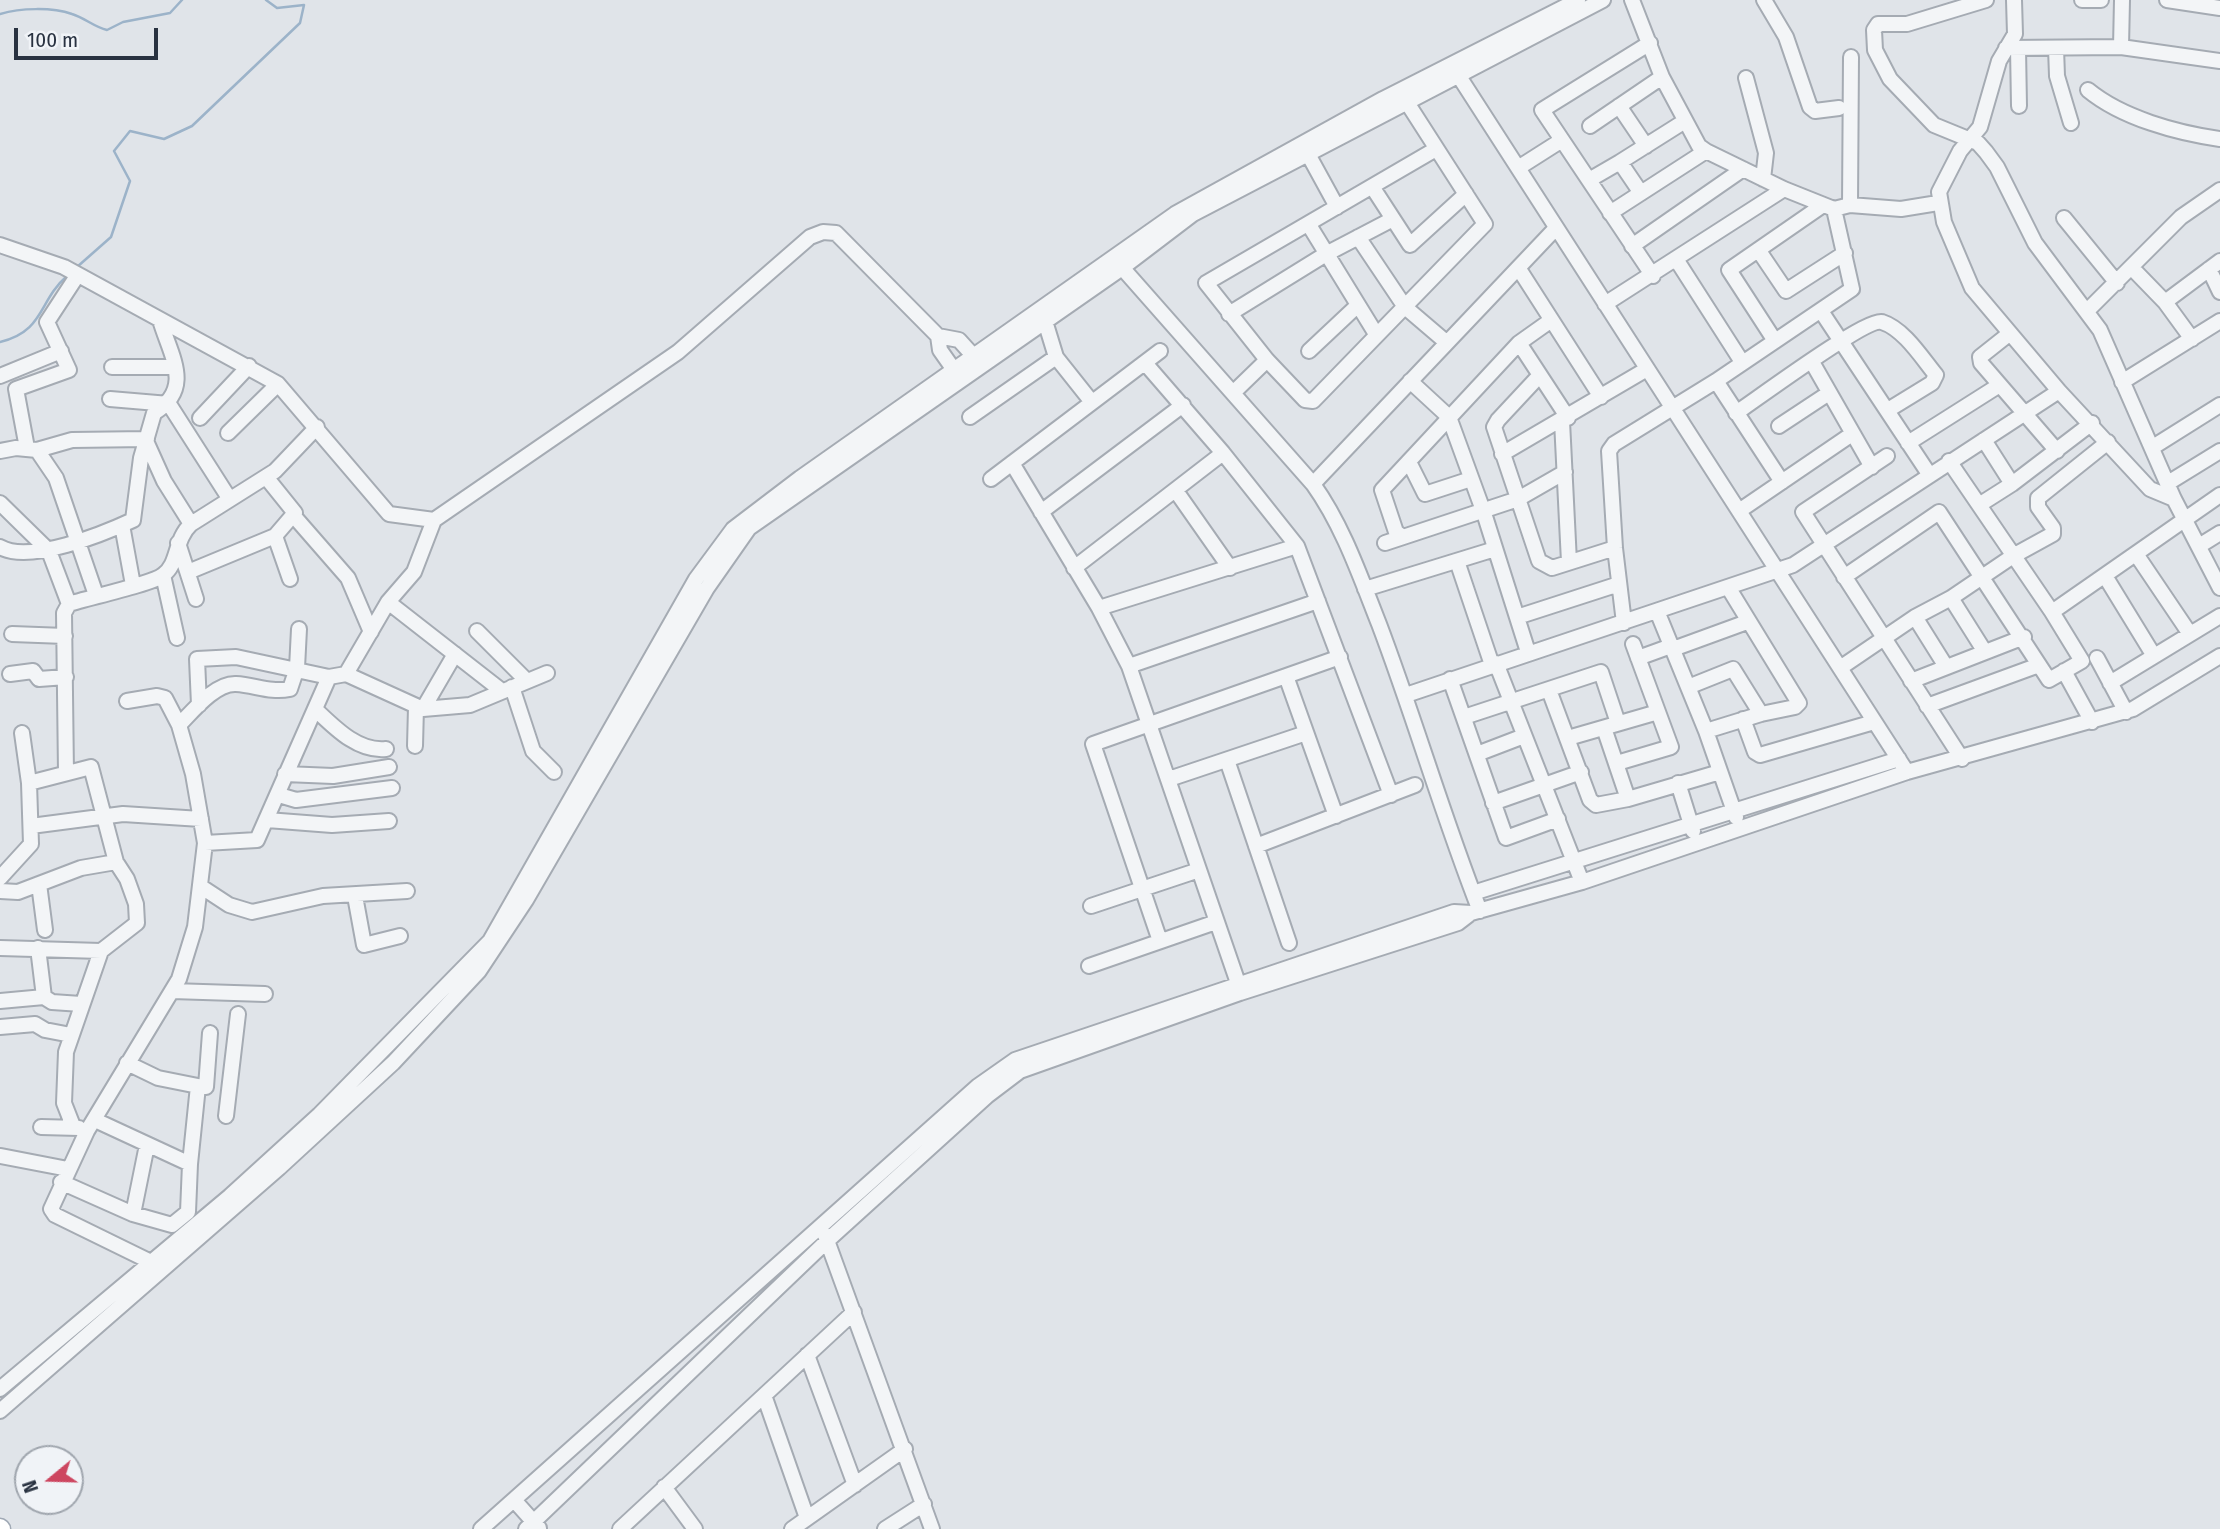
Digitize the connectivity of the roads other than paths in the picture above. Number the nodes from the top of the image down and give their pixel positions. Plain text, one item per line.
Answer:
1 (1578, 0) edge
2 (1603, 0) edge
3 (1632, 0) edge
4 (1764, 0) edge
5 (1986, 0) edge
6 (2014, 0) edge
7 (2082, 0) edge
8 (2101, 0) edge
9 (2122, 0) edge
10 (2167, 0) edge
11 (2220, 8) edge
12 (1650, 43) junction
13 (2121, 47) junction
14 (2012, 48) junction
15 (2056, 48) junction
16 (1851, 57) dead end
17 (2220, 61) edge
18 (1455, 69) junction
19 (1662, 78) junction
20 (1746, 78) dead end
21 (2088, 90) dead end
22 (1408, 104) junction
23 (1619, 106) junction
24 (2018, 106) dead end
25 (1839, 108) dead end
26 (1685, 121) junction
27 (2071, 123) dead end
28 (1590, 126) dead end
29 (2220, 139) edge
30 (1562, 140) junction
31 (1969, 140) junction
32 (1646, 146) junction
33 (1436, 149) junction
34 (1706, 151) junction
35 (1308, 154) junction
36 (1620, 162) junction
37 (1518, 168) junction
38 (1743, 169) junction
39 (1763, 179) junction
40 (1589, 180) junction
41 (1373, 188) junction
42 (1784, 189) junction
43 (2220, 190) edge
44 (1641, 193) junction
45 (1466, 194) junction
46 (1938, 203) junction
47 (1850, 205) junction
48 (1337, 207) junction
49 (1829, 207) junction
50 (1610, 213) junction
51 (2064, 218) dead end
52 (1391, 220) junction
53 (1309, 225) junction
54 (1555, 229) junction
55 (1358, 237) junction
56 (0, 245) edge
57 (1632, 246) junction
58 (1759, 251) junction
59 (1845, 253) junction
60 (1326, 254) junction
61 (1676, 260) junction
62 (1118, 263) junction
63 (2215, 265) edge
64 (2132, 268) junction
65 (1519, 269) junction
66 (77, 276) junction
67 (1653, 276) junction
68 (2117, 283) junction
69 (2220, 292) edge
70 (2165, 302) junction
71 (1605, 304) junction
72 (1358, 305) junction
73 (1405, 307) junction
74 (1821, 311) junction
75 (2087, 311) junction
76 (1229, 314) junction
77 (160, 320) junction
78 (1045, 321) junction
79 (1550, 321) junction
80 (2220, 321) edge
81 (1376, 334) junction
82 (2009, 334) junction
83 (938, 336) junction
84 (1842, 339) junction
85 (2192, 339) junction
86 (1775, 341) junction
87 (1446, 342) junction
88 (1519, 343) junction
89 (61, 351) junction
90 (1160, 351) dead end
91 (1309, 351) dead end
92 (1056, 357) junction
93 (1267, 360) junction
94 (978, 361) junction
95 (1742, 362) junction
96 (1812, 362) junction
97 (1145, 363) junction
98 (249, 366) junction
99 (112, 367) dead end
100 (174, 367) junction
101 (1647, 369) junction
102 (1540, 375) junction
103 (0, 376) edge
104 (958, 376) junction
105 (1410, 381) junction
106 (1716, 381) junction
107 (2122, 382) junction
108 (278, 384) junction
109 (1998, 386) junction
110 (2059, 391) junction
111 (1233, 393) junction
112 (1829, 393) junction
113 (1601, 397) junction
114 (110, 399) dead end
115 (1091, 401) junction
116 (169, 404) junction
117 (1183, 405) junction
118 (2220, 405) edge
119 (1672, 409) junction
120 (1888, 410) junction
121 (1737, 413) junction
122 (2025, 416) junction
123 (970, 417) dead end
124 (1448, 417) junction
125 (200, 418) dead end
126 (1565, 420) junction
127 (2092, 424) junction
128 (1779, 426) dead end
129 (317, 427) junction
130 (228, 433) dead end
131 (1852, 434) junction
132 (147, 440) junction
133 (1984, 440) junction
134 (2108, 442) junction
135 (1908, 443) junction
136 (2153, 447) junction
137 (32, 449) junction
138 (0, 451) edge
139 (2057, 451) junction
140 (2220, 451) edge
141 (1223, 453) junction
142 (1502, 454) junction
143 (1887, 456) dead end
144 (1949, 461) junction
145 (1409, 462) junction
146 (1012, 463) junction
147 (1871, 467) junction
148 (1565, 472) junction
149 (1929, 474) junction
150 (265, 477) junction
151 (991, 479) dead end
152 (1471, 479) junction
153 (1782, 482) junction
154 (2168, 483) junction
155 (1313, 484) junction
156 (2012, 484) junction
157 (1176, 491) junction
158 (2220, 495) edge
159 (229, 499) junction
160 (1518, 499) junction
161 (2174, 499) junction
162 (0, 503) edge
163 (1979, 505) junction
164 (1739, 511) junction
165 (1041, 512) junction
166 (1484, 513) junction
167 (293, 515) junction
168 (2184, 518) junction
169 (434, 520) junction
170 (191, 524) junction
171 (122, 525) junction
172 (2220, 533) edge
173 (275, 536) junction
174 (1403, 537) junction
175 (77, 540) junction
176 (1385, 543) dead end
177 (178, 544) junction
178 (1822, 545) junction
179 (1297, 546) junction
180 (2199, 546) junction
181 (0, 547) edge
182 (1615, 548) junction
183 (1495, 549) junction
184 (49, 551) junction
185 (2136, 554) junction
186 (2013, 556) junction
187 (1457, 561) junction
188 (1569, 562) junction
189 (1074, 568) junction
190 (1230, 568) junction
191 (1777, 571) junction
192 (188, 572) junction
193 (163, 575) junction
194 (2105, 576) junction
195 (1844, 577) junction
196 (1984, 577) junction
197 (290, 579) dead end
198 (2218, 579) edge
199 (1619, 584) junction
200 (134, 585) junction
201 (1728, 587) junction
202 (1366, 589) junction
203 (96, 595) junction
204 (1951, 598) junction
205 (196, 599) dead end
206 (1318, 601) junction
207 (388, 602) junction
208 (69, 604) junction
209 (1099, 608) junction
210 (1657, 611) junction
211 (2052, 612) junction
212 (2220, 616) edge
213 (1517, 617) junction
214 (1915, 617) junction
215 (1747, 622) junction
216 (1624, 623) junction
217 (299, 629) dead end
218 (477, 631) dead end
219 (371, 632) junction
220 (12, 634) dead end
221 (2190, 634) junction
222 (65, 636) junction
223 (2024, 637) junction
224 (177, 638) dead end
225 (1883, 638) junction
226 (1672, 648) junction
227 (1528, 652) junction
228 (1985, 652) junction
229 (455, 654) junction
230 (2154, 656) junction
231 (2220, 656) edge
232 (1340, 657) junction
233 (2097, 658) dead end
234 (1494, 664) junction
235 (1945, 665) junction
236 (2039, 665) junction
237 (1129, 666) junction
238 (297, 668) junction
239 (1840, 668) junction
240 (2064, 671) junction
241 (547, 673) dead end
242 (10, 674) dead end
243 (346, 674) junction
244 (1286, 676) junction
245 (66, 677) junction
246 (330, 677) junction
247 (1450, 679) junction
248 (527, 681) junction
249 (1911, 681) junction
250 (2110, 683) junction
251 (1688, 687) junction
252 (507, 689) junction
253 (1549, 690) junction
254 (1406, 695) junction
255 (127, 701) dead end
256 (1509, 701) junction
257 (199, 705) junction
258 (1927, 706) junction
259 (420, 708) junction
260 (315, 709) junction
261 (1658, 712) junction
262 (2126, 712) junction
263 (1761, 713) junction
264 (1464, 717) junction
265 (1743, 719) junction
266 (1149, 722) junction
267 (1874, 722) junction
268 (2092, 722) junction
269 (180, 725) junction
270 (1611, 725) junction
271 (1706, 731) junction
272 (22, 733) dead end
273 (1306, 733) junction
274 (1524, 736) junction
275 (1568, 738) junction
276 (415, 746) dead end
277 (386, 749) dead end
278 (1477, 754) junction
279 (1899, 759) junction
280 (1962, 759) junction
281 (1227, 760) junction
282 (1616, 763) junction
283 (388, 767) dead end
284 (554, 772) dead end
285 (1581, 772) junction
286 (1720, 772) junction
287 (1907, 772) junction
288 (66, 773) junction
289 (285, 774) junction
290 (1168, 779) junction
291 (29, 783) junction
292 (1678, 783) junction
293 (1415, 785) dead end
294 (1545, 785) junction
295 (392, 788) dead end
296 (279, 795) junction
297 (1391, 795) junction
298 (1628, 799) junction
299 (1493, 803) junction
300 (1734, 811) junction
301 (1336, 816) junction
302 (103, 817) junction
303 (201, 819) junction
304 (1558, 819) junction
305 (267, 820) junction
306 (389, 821) dead end
307 (1691, 824) junction
308 (30, 826) junction
309 (1739, 828) junction
310 (205, 843) junction
311 (1696, 843) junction
312 (1256, 846) junction
313 (116, 862) junction
314 (1574, 862) junction
315 (1199, 870) junction
316 (0, 878) edge
317 (1582, 882) junction
318 (39, 884) junction
319 (200, 886) junction
320 (1142, 889) junction
321 (0, 891) edge
322 (407, 891) dead end
323 (1473, 893) junction
324 (355, 896) junction
325 (1091, 906) dead end
326 (1476, 912) junction
327 (1216, 922) junction
328 (45, 930) dead end
329 (400, 936) dead end
330 (1160, 942) junction
331 (1289, 943) dead end
332 (38, 947) junction
333 (0, 948) edge
334 (101, 951) junction
335 (1089, 966) dead end
336 (1238, 983) junction
337 (172, 991) junction
338 (265, 994) dead end
339 (44, 997) junction
340 (0, 1001) edge
341 (81, 1004) junction
342 (237, 1014) dead end
343 (0, 1027) edge
344 (210, 1033) dead end
345 (71, 1035) junction
346 (127, 1063) junction
347 (202, 1086) junction
348 (229, 1091) junction
349 (226, 1116) dead end
350 (91, 1125) junction
351 (73, 1126) junction
352 (41, 1127) dead end
353 (147, 1146) junction
354 (1, 1156) edge
355 (190, 1164) junction
356 (64, 1175) junction
357 (133, 1214) junction
358 (208, 1222) junction
359 (820, 1227) junction
360 (828, 1240) junction
361 (151, 1262) junction
362 (854, 1312) junction
363 (807, 1355) junction
364 (0, 1389) edge
365 (765, 1398) junction
366 (0, 1411) edge
367 (905, 1449) junction
368 (855, 1485) junction
369 (664, 1487) junction
370 (514, 1500) junction
371 (924, 1504) junction
372 (807, 1518) junction
373 (533, 1527) edge
374 (623, 1528) edge
375 (481, 1529) edge
376 (695, 1529) edge
377 (792, 1529) edge
378 (885, 1529) edge
379 (932, 1529) edge

1 - 18 street
2 - 18 street
3 - 12 street
4 - 25 street
5 - 31 street
6 - 14 street
7 - 8 street
9 - 13 street
10 - 11 street
12 - 19 street
12 - 30 street
13 - 15 street
13 - 17 street
14 - 15 street
14 - 24 street
14 - 31 street
15 - 27 street
16 - 47 street
18 - 22 street
18 - 37 street
18 - 62 street
19 - 23 street
19 - 26 street
20 - 39 street
21 - 29 street
22 - 33 street
22 - 35 street
23 - 28 street
23 - 32 street
26 - 32 street
26 - 34 street
30 - 37 street
30 - 40 street
31 - 46 street
31 - 75 street
32 - 36 street
33 - 41 street
33 - 45 street
34 - 38 street
34 - 44 street
35 - 48 street
35 - 62 street
36 - 40 street
36 - 44 street
37 - 54 street
38 - 39 street
38 - 57 street
39 - 42 street
40 - 50 street
41 - 48 street
41 - 52 street
42 - 49 street
42 - 61 street
43 - 64 street
44 - 50 street
45 - 52 street
45 - 73 street
46 - 47 street
46 - 82 street
47 - 49 street
48 - 53 street
49 - 58 street
49 - 59 street
50 - 57 street
51 - 68 street
52 - 55 street
53 - 60 street
53 - 76 street
54 - 65 street
54 - 71 street
55 - 60 street
55 - 73 street
56 - 66 street
57 - 67 street
58 - 59 street
58 - 86 street
59 - 74 street
60 - 72 street
60 - 76 street
61 - 67 street
61 - 95 street
62 - 78 street
62 - 94 street
62 - 111 street
63 - 69 street
63 - 70 street
64 - 68 street
64 - 70 street
65 - 79 street
65 - 87 street
66 - 77 street
66 - 89 street
67 - 71 street
68 - 75 street
70 - 85 street
71 - 101 street
72 - 81 street
72 - 91 street
73 - 81 street
73 - 87 street
74 - 84 street
74 - 86 street
75 - 107 street
76 - 93 street
77 - 98 street
77 - 100 street
78 - 92 street
78 - 94 street
79 - 88 street
79 - 113 street
80 - 85 street
81 - 93 street
82 - 109 street
82 - 110 street
83 - 94 street
83 - 104 street
83 - 169 street
84 - 96 street
84 - 120 street
84 - 120 street
85 - 107 street
86 - 95 street
87 - 105 street
88 - 102 street
88 - 124 street
89 - 103 street
89 - 137 street
90 - 97 street
92 - 115 street
92 - 123 street
93 - 111 street
94 - 104 street
95 - 106 street
96 - 112 street
96 - 121 street
97 - 115 street
97 - 117 street
98 - 108 street
98 - 125 street
99 - 100 street
100 - 116 street
101 - 113 street
101 - 119 street
102 - 126 street
102 - 142 street
104 - 358 street
105 - 124 street
105 - 155 street
106 - 119 street
106 - 121 street
107 - 136 street
108 - 129 street
108 - 130 street
109 - 122 street
109 - 135 street
110 - 122 street
110 - 127 street
111 - 155 street
112 - 128 street
112 - 131 street
113 - 126 street
114 - 116 street
115 - 146 street
116 - 132 street
116 - 159 street
117 - 141 street
117 - 165 street
118 - 136 street
119 - 164 street
119 - 182 street
120 - 135 street
121 - 153 street
122 - 133 street
122 - 139 street
124 - 145 street
124 - 152 street
126 - 142 street
126 - 148 street
127 - 134 street
127 - 139 street
129 - 150 street
129 - 169 street
131 - 147 street
131 - 153 street
132 - 137 street
132 - 170 street
132 - 171 street
133 - 144 street
133 - 156 street
134 - 161 street
134 - 186 street
135 - 149 street
136 - 154 street
137 - 138 street
137 - 175 street
139 - 156 street
140 - 154 street
141 - 157 street
141 - 179 street
142 - 160 street
143 - 147 street
144 - 149 street
144 - 163 street
145 - 152 street
145 - 174 street
146 - 151 street
146 - 165 street
147 - 178 street
148 - 160 street
148 - 188 street
149 - 178 street
150 - 159 street
150 - 167 street
152 - 166 street
153 - 164 street
154 - 161 street
155 - 202 street
156 - 163 street
157 - 189 street
157 - 190 street
158 - 168 street
159 - 170 street
160 - 166 street
160 - 188 street
161 - 168 street
162 - 184 street
163 - 186 street
164 - 191 street
165 - 189 street
166 - 174 street
166 - 183 street
167 - 173 street
167 - 219 street
168 - 180 street
168 - 185 street
169 - 207 street
170 - 177 street
171 - 175 street
171 - 200 street
172 - 180 street
173 - 192 street
173 - 197 street
174 - 176 street
175 - 184 street
175 - 203 street
177 - 192 street
177 - 193 street
178 - 191 street
178 - 195 street
179 - 190 street
179 - 206 street
180 - 198 street
181 - 184 street
182 - 188 street
182 - 199 street
183 - 187 street
183 - 213 street
184 - 208 street
185 - 194 street
185 - 221 street
186 - 196 street
186 - 211 street
187 - 202 street
187 - 234 street
189 - 209 street
190 - 209 street
191 - 201 street
191 - 239 street
192 - 205 street
193 - 200 street
193 - 224 street
194 - 211 street
194 - 230 street
195 - 196 street
195 - 225 street
196 - 204 street
196 - 223 street
199 - 213 street
199 - 216 street
200 - 203 street
201 - 210 street
201 - 215 street
202 - 254 street
203 - 208 street
204 - 214 street
204 - 228 street
206 - 232 street
206 - 237 street
207 - 219 street
207 - 229 street
208 - 222 street
209 - 237 street
210 - 216 street
210 - 226 street
211 - 240 street
212 - 221 street
213 - 227 street
214 - 225 street
214 - 235 street
215 - 226 street
215 - 263 street
216 - 227 street
217 - 238 street
218 - 248 street
219 - 243 street
220 - 222 street
221 - 230 street
222 - 245 street
223 - 228 street
223 - 236 street
225 - 239 street
225 - 249 street
226 - 251 street
226 - 261 street
227 - 234 street
228 - 235 street
229 - 252 street
229 - 259 street
230 - 250 street
231 - 262 street
232 - 244 street
232 - 297 street
233 - 250 street
234 - 247 street
234 - 256 street
235 - 249 street
236 - 240 street
236 - 258 street
237 - 266 street
238 - 246 street
238 - 257 street
238 - 257 street
239 - 267 street
240 - 268 street
241 - 248 street
242 - 245 street
243 - 246 street
243 - 259 street
244 - 266 street
244 - 273 street
245 - 288 street
246 - 260 street
247 - 254 street
247 - 264 street
248 - 252 street
249 - 258 street
250 - 262 street
251 - 263 street
251 - 271 street
252 - 259 street
252 - 284 street
253 - 256 street
253 - 270 street
253 - 275 street
254 - 323 street
255 - 269 street
256 - 264 street
256 - 274 street
257 - 269 street
258 - 280 street
259 - 276 street
260 - 277 street
260 - 289 street
261 - 270 street
261 - 282 street
262 - 268 street
263 - 265 street
264 - 278 street
265 - 267 street
265 - 271 street
266 - 290 street
266 - 320 street
267 - 279 street
268 - 280 street
269 - 303 street
270 - 275 street
270 - 282 street
271 - 286 street
272 - 291 street
273 - 281 street
273 - 301 street
274 - 278 street
274 - 294 street
275 - 285 street
278 - 299 street
279 - 287 street
279 - 300 street
280 - 287 street
281 - 290 street
281 - 312 street
282 - 298 street
283 - 289 street
285 - 294 street
285 - 298 street
286 - 292 street
286 - 300 street
287 - 309 street
288 - 291 street
288 - 302 street
289 - 296 street
290 - 315 street
291 - 308 street
292 - 298 street
292 - 307 street
293 - 297 street
294 - 299 street
294 - 304 street
295 - 296 street
296 - 305 street
297 - 301 street
299 - 304 street
300 - 307 street
300 - 309 street
301 - 312 street
302 - 303 street
302 - 308 street
302 - 313 street
303 - 310 street
304 - 314 street
305 - 306 street
305 - 310 street
307 - 311 street
307 - 314 street
308 - 316 street
309 - 311 street
310 - 319 street
311 - 317 street
312 - 331 street
313 - 318 street
313 - 334 street
314 - 317 street
314 - 323 street
315 - 320 street
315 - 327 street
317 - 326 street
318 - 321 street
318 - 328 street
319 - 324 street
319 - 337 street
320 - 325 street
320 - 330 street
322 - 324 street
323 - 326 street
324 - 329 street
326 - 336 street
326 - 360 street
327 - 330 street
327 - 336 street
330 - 335 street
332 - 333 street
332 - 334 street
332 - 339 street
334 - 341 street
336 - 359 street
337 - 338 street
337 - 346 street
339 - 340 street
339 - 341 street
341 - 345 street
342 - 348 street
343 - 345 street
344 - 347 street
345 - 351 street
346 - 347 street
346 - 350 street
347 - 348 street
347 - 355 street
348 - 349 street
350 - 351 street
350 - 353 street
350 - 356 street
351 - 352 street
353 - 355 street
353 - 357 street
354 - 356 street
355 - 357 street
356 - 357 street
356 - 361 street
358 - 361 street
358 - 366 street
359 - 360 street
359 - 370 street
360 - 362 street
360 - 373 street
361 - 364 street
362 - 363 street
362 - 367 street
363 - 365 street
363 - 368 street
365 - 369 street
365 - 372 street
367 - 368 street
367 - 371 street
368 - 372 street
369 - 374 street
369 - 376 street
370 - 373 street
370 - 375 street
371 - 378 street
371 - 379 street
372 - 377 street

